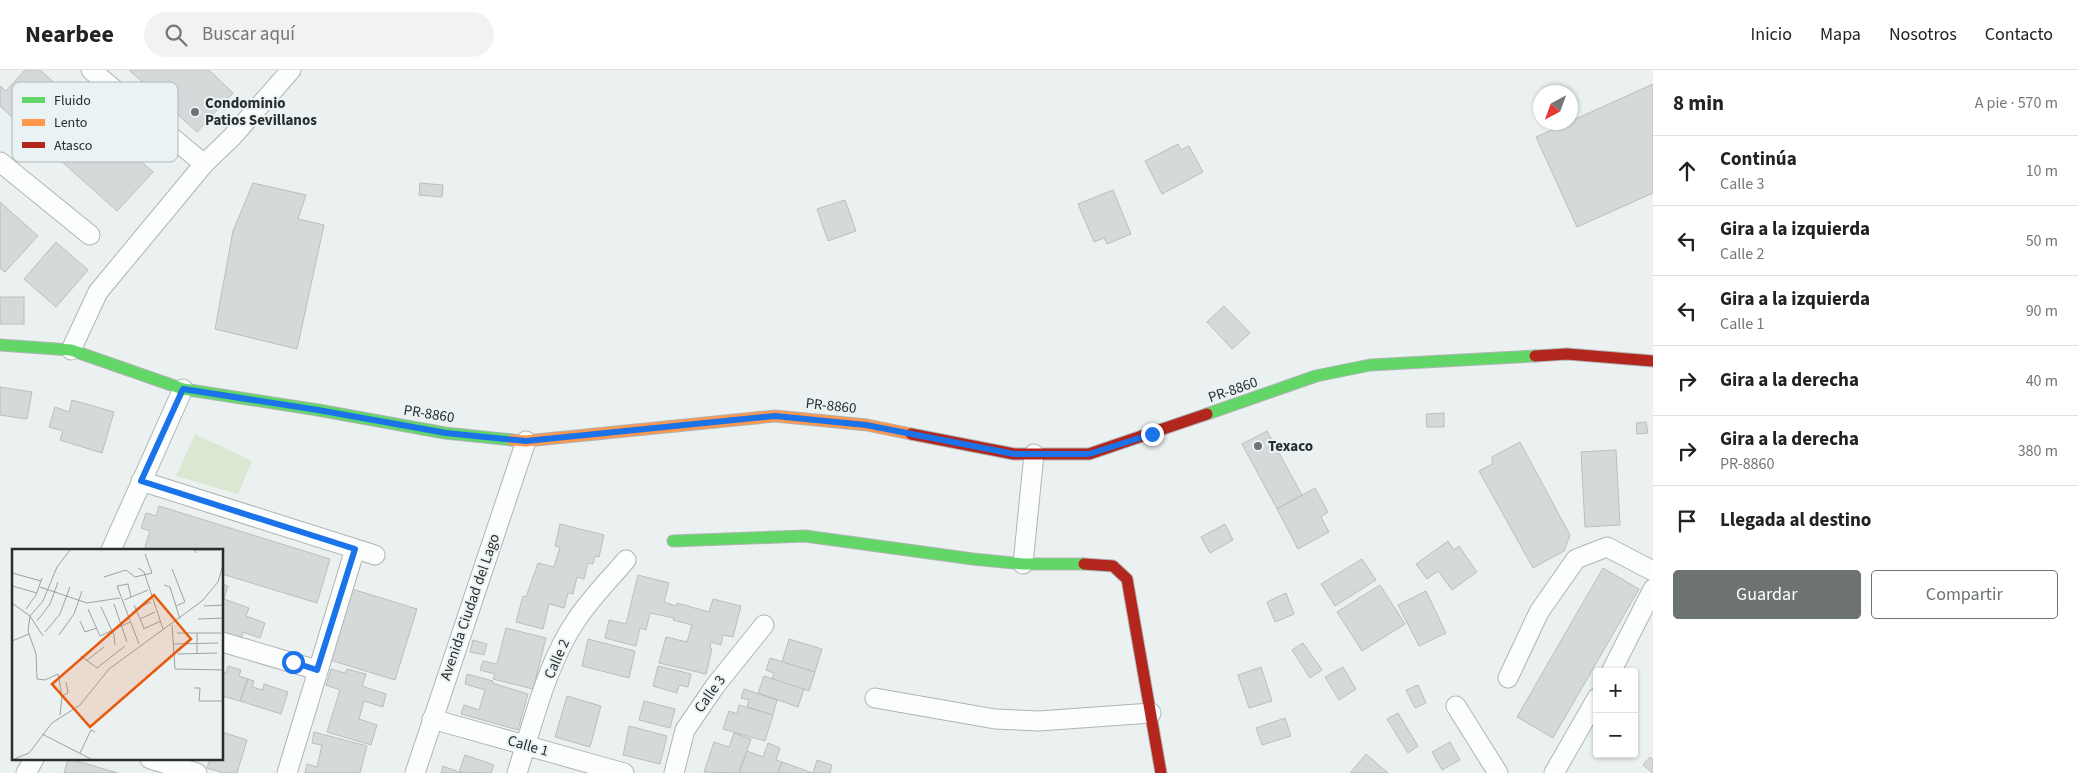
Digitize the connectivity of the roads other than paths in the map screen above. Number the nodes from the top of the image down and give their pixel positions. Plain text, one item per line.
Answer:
1 (91, 70) edge
2 (290, 70) edge
3 (105, 82) edge
4 (178, 142) edge
5 (0, 162) edge
6 (204, 164) junction
7 (90, 236) dead end
8 (0, 345) edge
9 (72, 350) junction
10 (1653, 362) edge
11 (183, 389) junction
12 (526, 441) junction
13 (1034, 454) junction
14 (141, 481) junction
15 (673, 541) dead end
16 (111, 549) edge
17 (355, 549) junction
18 (375, 556) dead end
19 (626, 560) dead end
20 (1023, 564) junction
21 (1653, 571) edge
22 (1653, 589) edge
23 (764, 625) dead end
24 (224, 643) edge
25 (1613, 668) edge
26 (317, 670) junction
27 (1508, 678) dead end
28 (875, 698) dead end
29 (1593, 705) edge
30 (1456, 706) dead end
31 (1151, 713) junction
32 (432, 719) junction
33 (526, 745) junction
34 (33, 760) edge
35 (153, 760) edge
36 (26, 773) edge
37 (197, 773) edge
38 (287, 773) edge
39 (415, 773) edge
40 (517, 773) edge
41 (624, 773) edge
42 (674, 773) edge
43 (1161, 773) edge
44 (1498, 773) edge
45 (1554, 773) edge

1 - 3 street
2 - 6 street
4 - 6 street
5 - 7 street
6 - 9 street
8 - 9 street, PR-8860 / PR-8860
9 - 11 street, PR-8860 / PR-8860
10 - 13 street, PR-8860 / PR-8860
11 - 12 street, PR-8860 / PR-8860
11 - 14 street
12 - 13 street, PR-8860 / PR-8860
12 - 32 street, Avenida Ciudad del Lago
13 - 20 street
14 - 16 street
14 - 17 street
15 - 20 street
17 - 18 street
17 - 26 street
19 - 33 street, Calle 2
20 - 31 street
21 - 27 street
22 - 25 street
23 - 42 street, Calle 3
24 - 26 street
26 - 38 street
28 - 31 street
29 - 45 street
30 - 44 street
31 - 43 street
32 - 33 street, Calle 1
32 - 39 street, Avenida Ciudad del Lago
33 - 40 street, Calle 2
33 - 41 street, Calle 1
34 - 36 street
35 - 37 street

